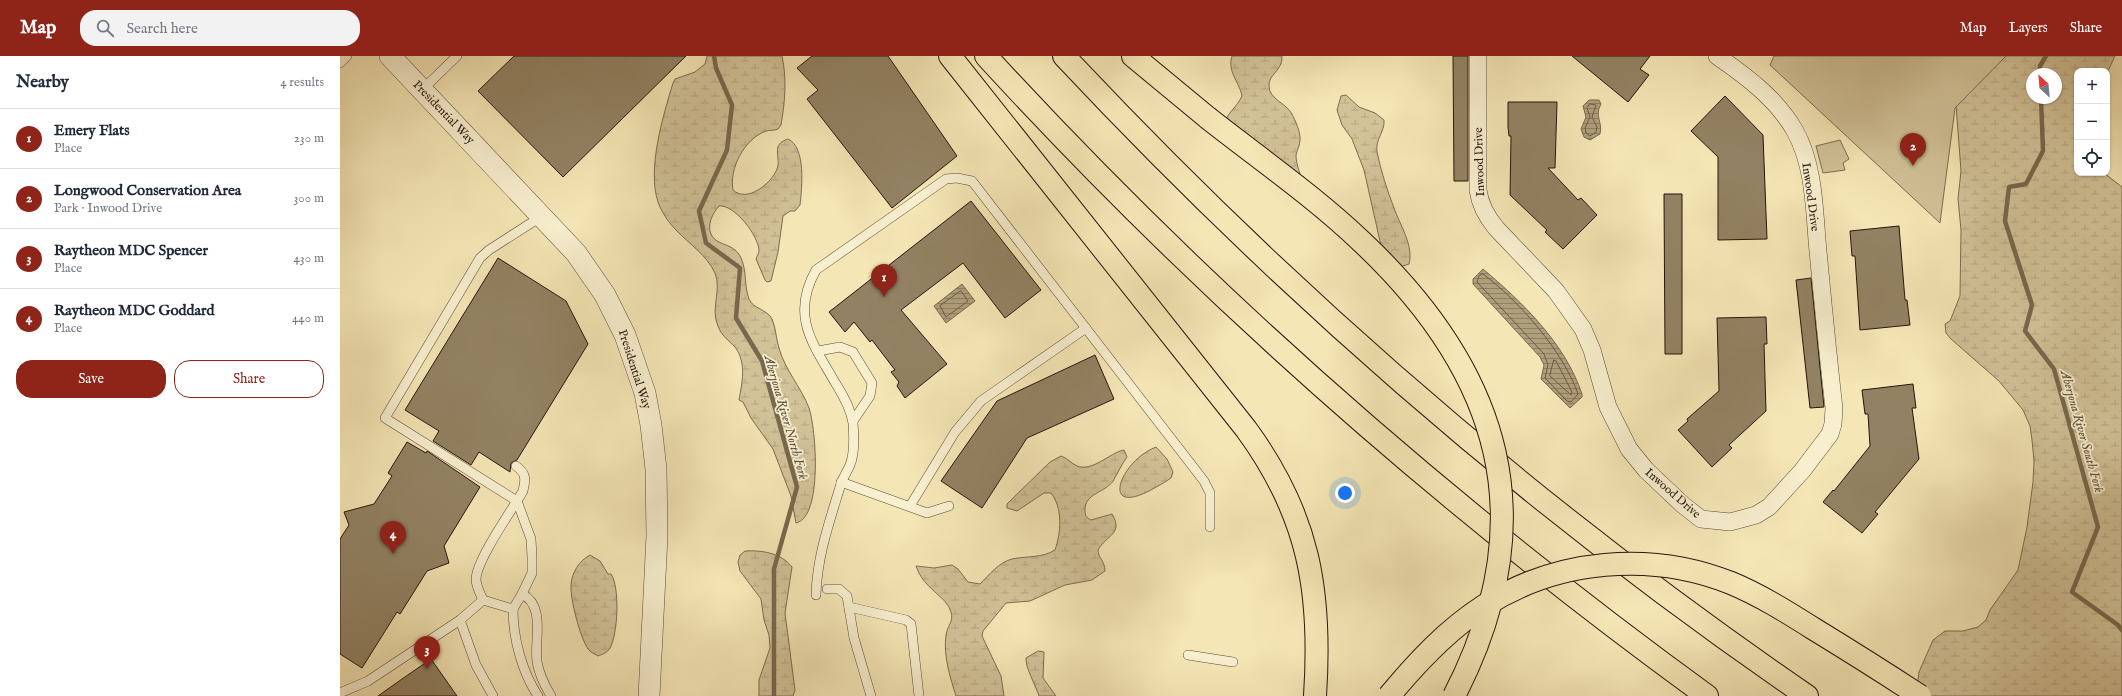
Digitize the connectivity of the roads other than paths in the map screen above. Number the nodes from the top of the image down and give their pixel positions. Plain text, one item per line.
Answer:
1 (347, 56) edge
2 (390, 56) edge
3 (457, 56) edge
4 (950, 56) edge
5 (986, 56) edge
6 (1064, 56) edge
7 (1133, 56) edge
8 (1478, 56) edge
9 (1717, 56) edge
10 (340, 63) edge
11 (422, 90) junction
12 (542, 216) junction
13 (1086, 328) junction
14 (818, 350) junction
15 (852, 421) junction
16 (516, 466) dead end
17 (841, 482) junction
18 (517, 501) junction
19 (910, 506) junction
20 (949, 506) dead end
21 (1210, 527) dead end
22 (827, 589) dead end
23 (525, 595) junction
24 (816, 595) dead end
25 (483, 600) junction
26 (849, 607) junction
27 (513, 609) junction
28 (460, 620) junction
29 (1188, 655) dead end
30 (1233, 662) dead end
31 (340, 693) edge
32 (493, 696) edge
33 (538, 696) edge
34 (551, 696) edge
35 (649, 696) edge
36 (871, 696) edge
37 (919, 696) edge
38 (1315, 696) edge
39 (1389, 696) edge
40 (1454, 696) edge
41 (1707, 696) edge
42 (1807, 696) edge
43 (1920, 696) edge

1 - 10 lane
2 - 11 street, Presidential Way
3 - 11 lane
4 - 38 highway
5 - 41 highway
6 - 42 highway
7 - 40 highway, bridge
8 - 9 street, Inwood Drive
11 - 12 street, Presidential Way
12 - 18 lane
12 - 35 street, Presidential Way
13 - 14 lane
13 - 19 lane
13 - 21 lane
14 - 15 lane
14 - 15 lane
15 - 17 lane
16 - 18 lane
17 - 19 lane
17 - 24 lane
18 - 23 lane
18 - 25 lane
19 - 20 lane
22 - 26 lane
23 - 27 lane
23 - 34 lane
25 - 27 lane
25 - 28 lane
26 - 36 lane
26 - 37 lane
27 - 33 lane
28 - 31 lane
28 - 32 lane
29 - 30 lane
39 - 43 highway, bridge

